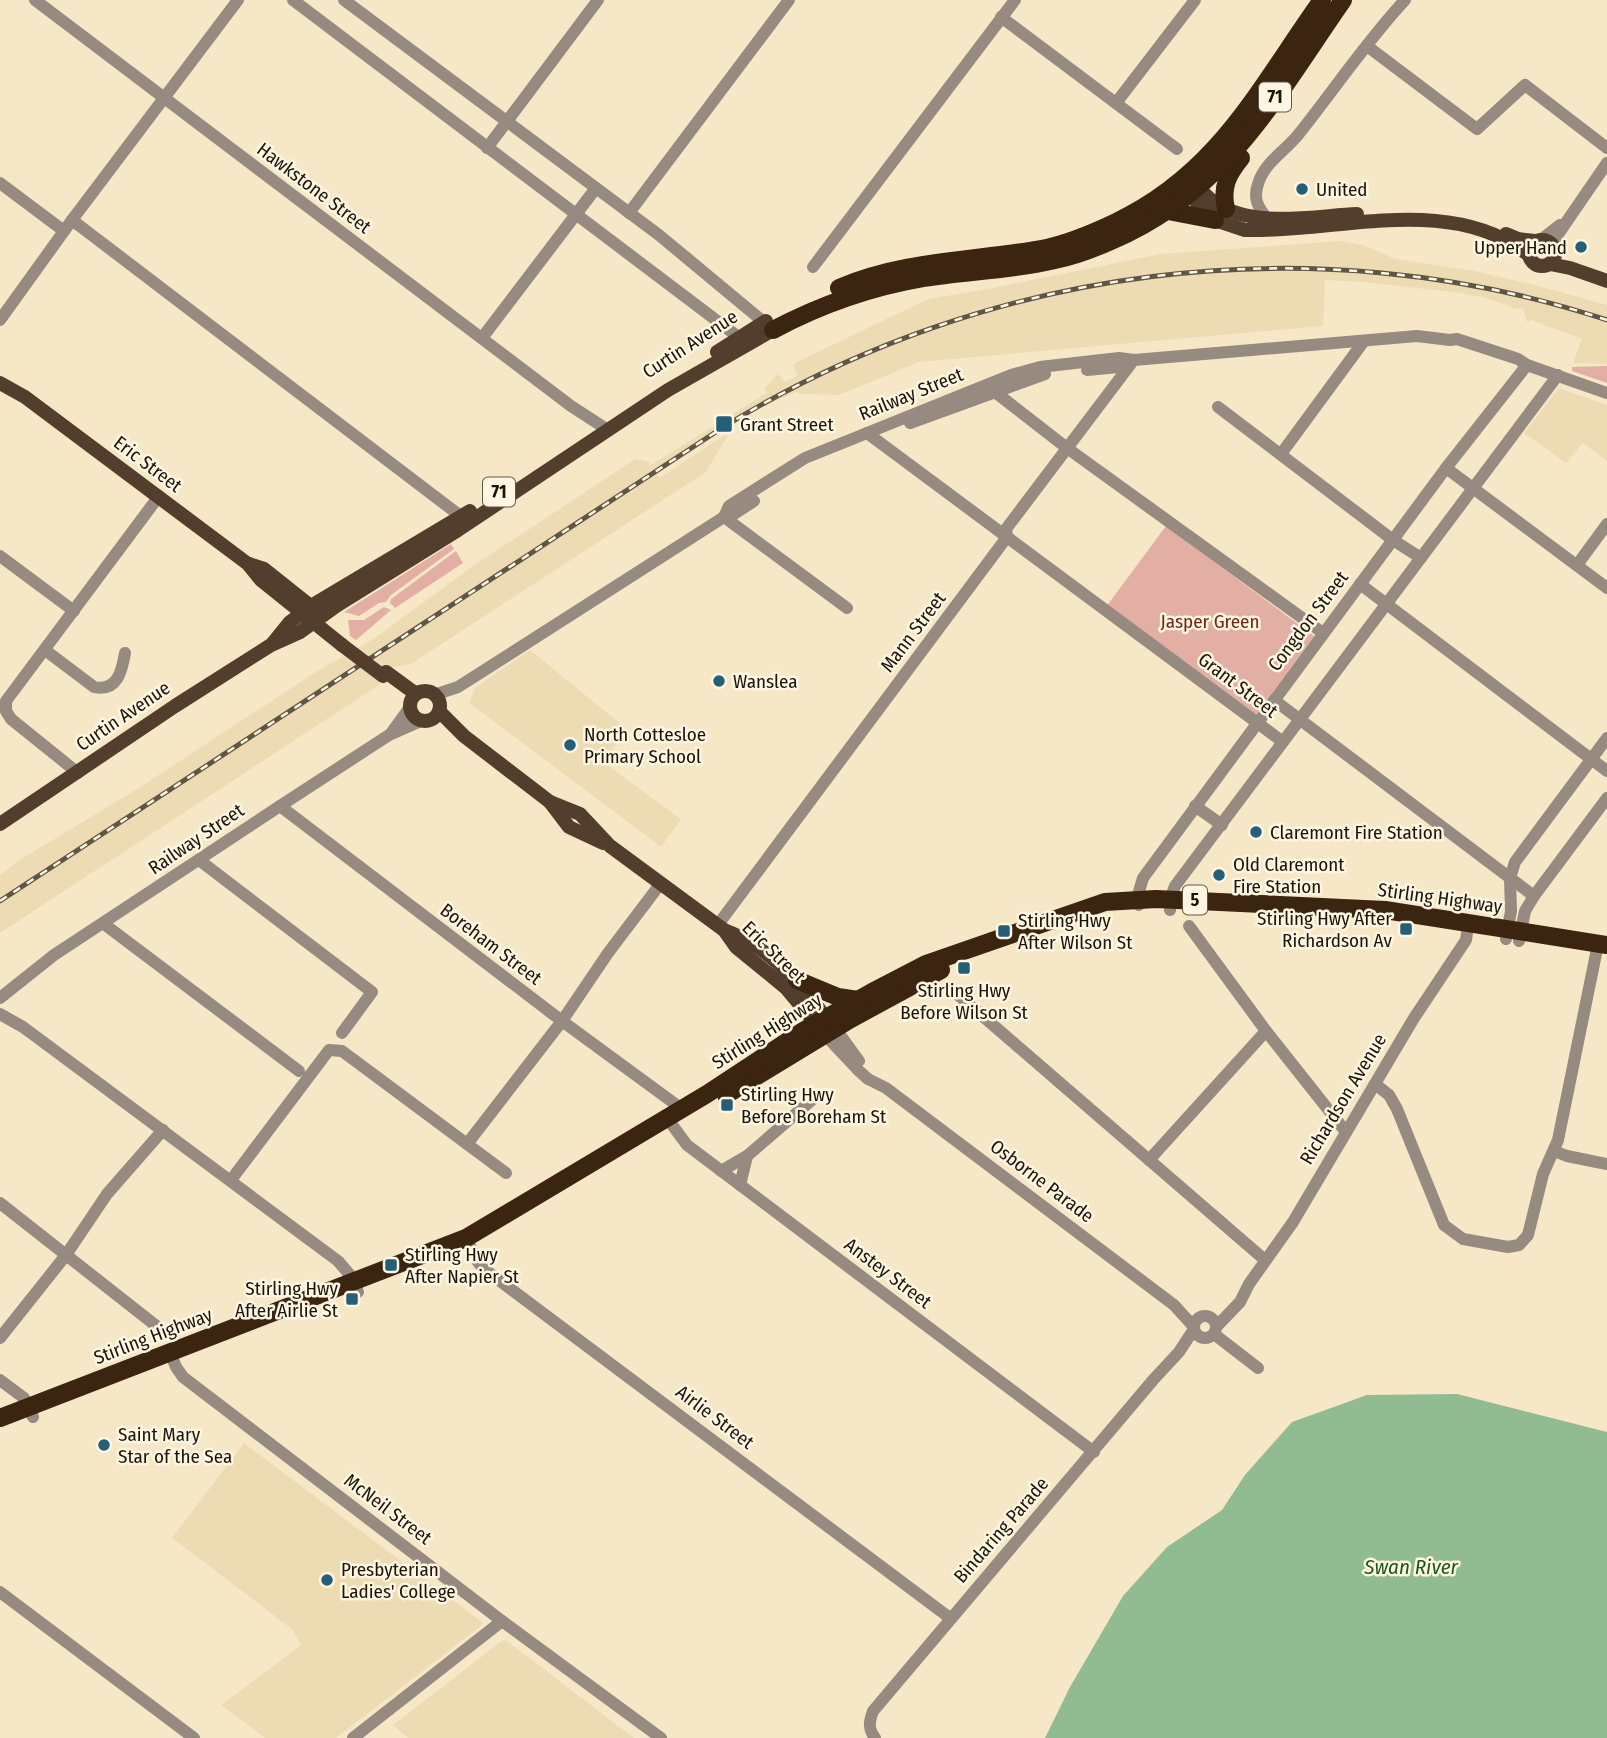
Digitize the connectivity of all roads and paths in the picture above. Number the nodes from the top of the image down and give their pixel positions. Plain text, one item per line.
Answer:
1 (35, 0) edge
2 (238, 0) edge
3 (293, 0) edge
4 (344, 0) edge
5 (598, 0) edge
6 (789, 0) edge
7 (1015, 0) edge
8 (1195, 0) edge
9 (1343, 0) edge
10 (1398, 0) edge
11 (1405, 0) edge
12 (1317, 4) edge
13 (1390, 16) junction
14 (1002, 17) junction
15 (1367, 46) junction
16 (164, 98) junction
17 (1116, 103) junction
18 (1263, 114) junction
19 (507, 121) junction
20 (487, 148) junction
21 (1607, 148) edge
22 (1177, 149) dead end
23 (1607, 163) edge
24 (0, 183) edge
25 (1189, 186) junction
26 (596, 188) junction
27 (1168, 211) junction
28 (629, 213) junction
29 (574, 214) junction
30 (1220, 214) junction
31 (1268, 218) junction
32 (1287, 223) junction
33 (68, 225) junction
34 (1546, 243) junction
35 (1530, 256) junction
36 (1550, 264) junction
37 (813, 267) dead end
38 (1607, 272) edge
39 (1607, 281) edge
40 (0, 320) edge
41 (770, 326) junction
42 (482, 338) junction
43 (744, 341) junction
44 (1364, 341) junction
45 (1134, 360) junction
46 (1527, 365) junction
47 (0, 374) edge
48 (1558, 375) junction
49 (0, 383) edge
50 (989, 388) junction
51 (1607, 393) edge
52 (25, 397) junction
53 (1218, 408) dead end
54 (602, 430) junction
55 (870, 435) junction
56 (1067, 449) junction
57 (1281, 454) junction
58 (1446, 468) junction
59 (1473, 488) junction
60 (159, 496) junction
61 (724, 517) junction
62 (466, 519) junction
63 (1607, 524) edge
64 (1007, 537) junction
65 (1393, 540) junction
66 (0, 556) edge
67 (1420, 558) junction
68 (248, 564) junction
69 (1577, 565) junction
70 (270, 573) junction
71 (1360, 584) junction
72 (1607, 588) edge
73 (335, 592) junction
74 (1387, 604) junction
75 (847, 608) dead end
76 (74, 611) junction
77 (312, 615) junction
78 (1323, 633) junction
79 (45, 650) junction
80 (125, 653) dead end
81 (413, 700) junction
82 (1274, 700) junction
83 (4, 707) edge
84 (434, 710) junction
85 (1300, 719) junction
86 (1257, 723) junction
87 (390, 735) junction
88 (1607, 738) edge
89 (1283, 742) junction
90 (1591, 759) junction
91 (1607, 771) edge
92 (78, 773) junction
93 (1607, 799) edge
94 (280, 806) junction
95 (1195, 806) junction
96 (0, 824) edge
97 (1222, 825) junction
98 (199, 860) junction
99 (1510, 878) junction
100 (661, 883) junction
101 (1534, 896) junction
102 (1139, 904) junction
103 (1171, 905) junction
104 (104, 923) junction
105 (1189, 926) dead end
106 (721, 928) junction
107 (1467, 933) junction
108 (1514, 935) junction
109 (1603, 951) edge
110 (24, 977) junction
111 (797, 980) junction
112 (949, 987) dead end
113 (0, 988) edge
114 (0, 998) edge
115 (858, 1000) junction
116 (0, 1006) edge
117 (0, 1014) edge
118 (562, 1021) junction
119 (826, 1026) junction
120 (23, 1027) junction
121 (1266, 1031) junction
122 (342, 1033) dead end
123 (299, 1071) dead end
124 (1375, 1084) junction
125 (813, 1099) dead end
126 (673, 1114) junction
127 (163, 1130) junction
128 (1346, 1132) junction
129 (467, 1143) junction
130 (1554, 1151) junction
131 (747, 1156) junction
132 (1149, 1160) junction
133 (1607, 1164) edge
134 (721, 1171) junction
135 (506, 1173) dead end
136 (231, 1180) junction
137 (740, 1185) junction
138 (0, 1203) edge
139 (468, 1243) junction
140 (66, 1255) junction
141 (1265, 1260) junction
142 (355, 1286) junction
143 (1205, 1327) junction
144 (164, 1332) dead end
145 (0, 1338) edge
146 (172, 1357) junction
147 (1258, 1368) dead end
148 (0, 1380) edge
149 (31, 1412) junction
150 (0, 1418) edge
151 (0, 1429) edge
152 (1094, 1452) junction
153 (0, 1592) edge
154 (950, 1618) junction
155 (502, 1621) junction
156 (194, 1738) edge
157 (353, 1738) edge
158 (661, 1738) edge
159 (875, 1738) edge

1 - 16 street, Hawkstone Street
2 - 16 street
3 - 20 street
4 - 19 street
5 - 19 street
6 - 28 street
7 - 14 street
8 - 17 street
9 - 18 highway, 71
10 - 13 street
11 - 13 street
12 - 25 highway, 71
13 - 15 street
14 - 17 street
14 - 37 street
15 - 21 street
15 - 31 street
16 - 33 street
16 - 42 street, Hawkstone Street
17 - 22 street
18 - 25 highway, 71
18 - 30 highway
19 - 20 street
19 - 26 street
20 - 29 street
23 - 34 street
24 - 33 street
25 - 27 highway, 71
25 - 30 main road
25 - 41 highway, Curtin Avenue / 71
26 - 28 street
26 - 29 street
27 - 30 highway
27 - 41 highway, Curtin Avenue / 71
28 - 41 street
29 - 42 street
29 - 43 street
30 - 31 main road
30 - 32 main road
31 - 32 main road
32 - 34 main road
32 - 35 main road
33 - 40 street
33 - 62 street
34 - 35 main road
34 - 36 main road
34 - 38 main road
35 - 36 main road
36 - 39 main road
41 - 43 main road, Curtin Avenue / 71
42 - 54 street, Hawkstone Street
43 - 54 main road, Curtin Avenue / 71
44 - 45 street, Railway Street
44 - 46 street, Railway Street
44 - 57 street
45 - 50 street, Railway Street
45 - 56 street, Mann Street
46 - 48 street, Railway Street
46 - 58 street, Congdon Street
47 - 52 main road, Eric Street
48 - 51 street, Railway Street
48 - 59 street
49 - 52 main road, Eric Street
50 - 55 street, Railway Street
50 - 56 street
52 - 60 main road, Eric Street
53 - 57 street
54 - 62 main road, Curtin Avenue / 71
55 - 61 street, Railway Street
55 - 64 street, Grant Street
56 - 64 street, Mann Street
56 - 78 street
57 - 65 street
58 - 59 street
58 - 65 street, Congdon Street
59 - 67 street
59 - 69 street
60 - 68 main road, Eric Street
60 - 76 street
61 - 75 street
61 - 84 street, Railway Street
62 - 73 main road, Curtin Avenue / 71
62 - 77 main road, Curtin Avenue / 71
63 - 69 street
64 - 86 street, Grant Street
64 - 106 street, Mann Street
65 - 67 street
65 - 71 street, Congdon Street
66 - 76 street
67 - 74 street
68 - 70 main road, Eric Street
68 - 77 main road, Eric Street
69 - 72 street
70 - 73 main road
70 - 77 main road, Eric Street
71 - 74 street
71 - 78 street, Congdon Street
73 - 77 main road, Curtin Avenue / 71
74 - 85 street
74 - 90 street
76 - 79 street
77 - 81 main road, Eric Street, bridge
77 - 92 main road, Curtin Avenue
78 - 82 street, Congdon Street
79 - 80 street
79 - 83 street
81 - 84 main road
81 - 84 main road, Eric Street
81 - 87 street, Railway Street
82 - 85 street, Grant Street
82 - 86 street, Congdon Street
83 - 92 street
84 - 87 street, Railway Street
84 - 100 main road, Eric Street
85 - 89 street
85 - 99 street, Grant Street
86 - 89 street, Grant Street
86 - 95 street, Congdon Street
87 - 94 street, Railway Street
88 - 90 street
89 - 97 street
90 - 91 street
90 - 99 street
92 - 96 main road, Curtin Avenue
93 - 101 street
94 - 98 street, Railway Street
94 - 118 street, Boreham Street
95 - 97 street
95 - 102 street, Congdon Street
97 - 103 street
98 - 104 street, Railway Street
98 - 122 street
99 - 101 street, Grant Street
99 - 108 street
100 - 106 main road, Eric Street
100 - 118 street
101 - 108 street
102 - 103 highway, Stirling Highway / 5
102 - 115 highway, Stirling Highway / 5
102 - 119 highway, Stirling Highway / 5
103 - 107 highway, Stirling Highway / 5
103 - 108 highway, Stirling Highway / 5
104 - 110 street, Railway Street
104 - 123 street
105 - 121 street
106 - 111 main road, Eric Street
106 - 119 main road, Eric Street
107 - 108 highway, Stirling Highway / 5
107 - 124 street, Richardson Avenue
108 - 109 highway, Stirling Highway / 5
109 - 130 street
110 - 113 street, Railway Street
110 - 114 street, Railway Street
111 - 115 highway
111 - 119 main road, Eric Street
112 - 132 street
115 - 119 highway, Stirling Highway / 5
116 - 120 street
117 - 120 street
118 - 126 street, Boreham Street
118 - 129 street
119 - 126 highway, Stirling Highway / 5
119 - 143 street, Osborne Parade
120 - 127 street
121 - 128 street
121 - 132 street
124 - 128 street, Richardson Avenue
124 - 130 street
125 - 131 street
126 - 134 street, Anstey Street
126 - 139 highway, Stirling Highway / 5
127 - 136 street
127 - 140 street
128 - 141 street, Richardson Avenue
129 - 135 street
129 - 136 street
130 - 133 street
131 - 134 street
131 - 137 street
132 - 141 street
134 - 137 street, Anstey Street
136 - 142 street
137 - 152 street, Anstey Street
138 - 140 street
139 - 142 highway, Stirling Highway / 5
139 - 154 street, Airlie Street
140 - 144 street
140 - 145 street
141 - 143 street, Richardson Avenue
142 - 146 highway, Stirling Highway / 5
143 - 147 street, Osborne Parade
143 - 152 street, Bindaring Parade
146 - 149 highway, Stirling Highway / 5
146 - 155 street, McNeil Street
148 - 149 street
149 - 150 highway, Stirling Highway / 5
149 - 151 highway, Stirling Highway / 5
152 - 154 street, Bindaring Parade
153 - 156 street
154 - 159 street, Bindaring Parade
155 - 157 street
155 - 158 street, McNeil Street

